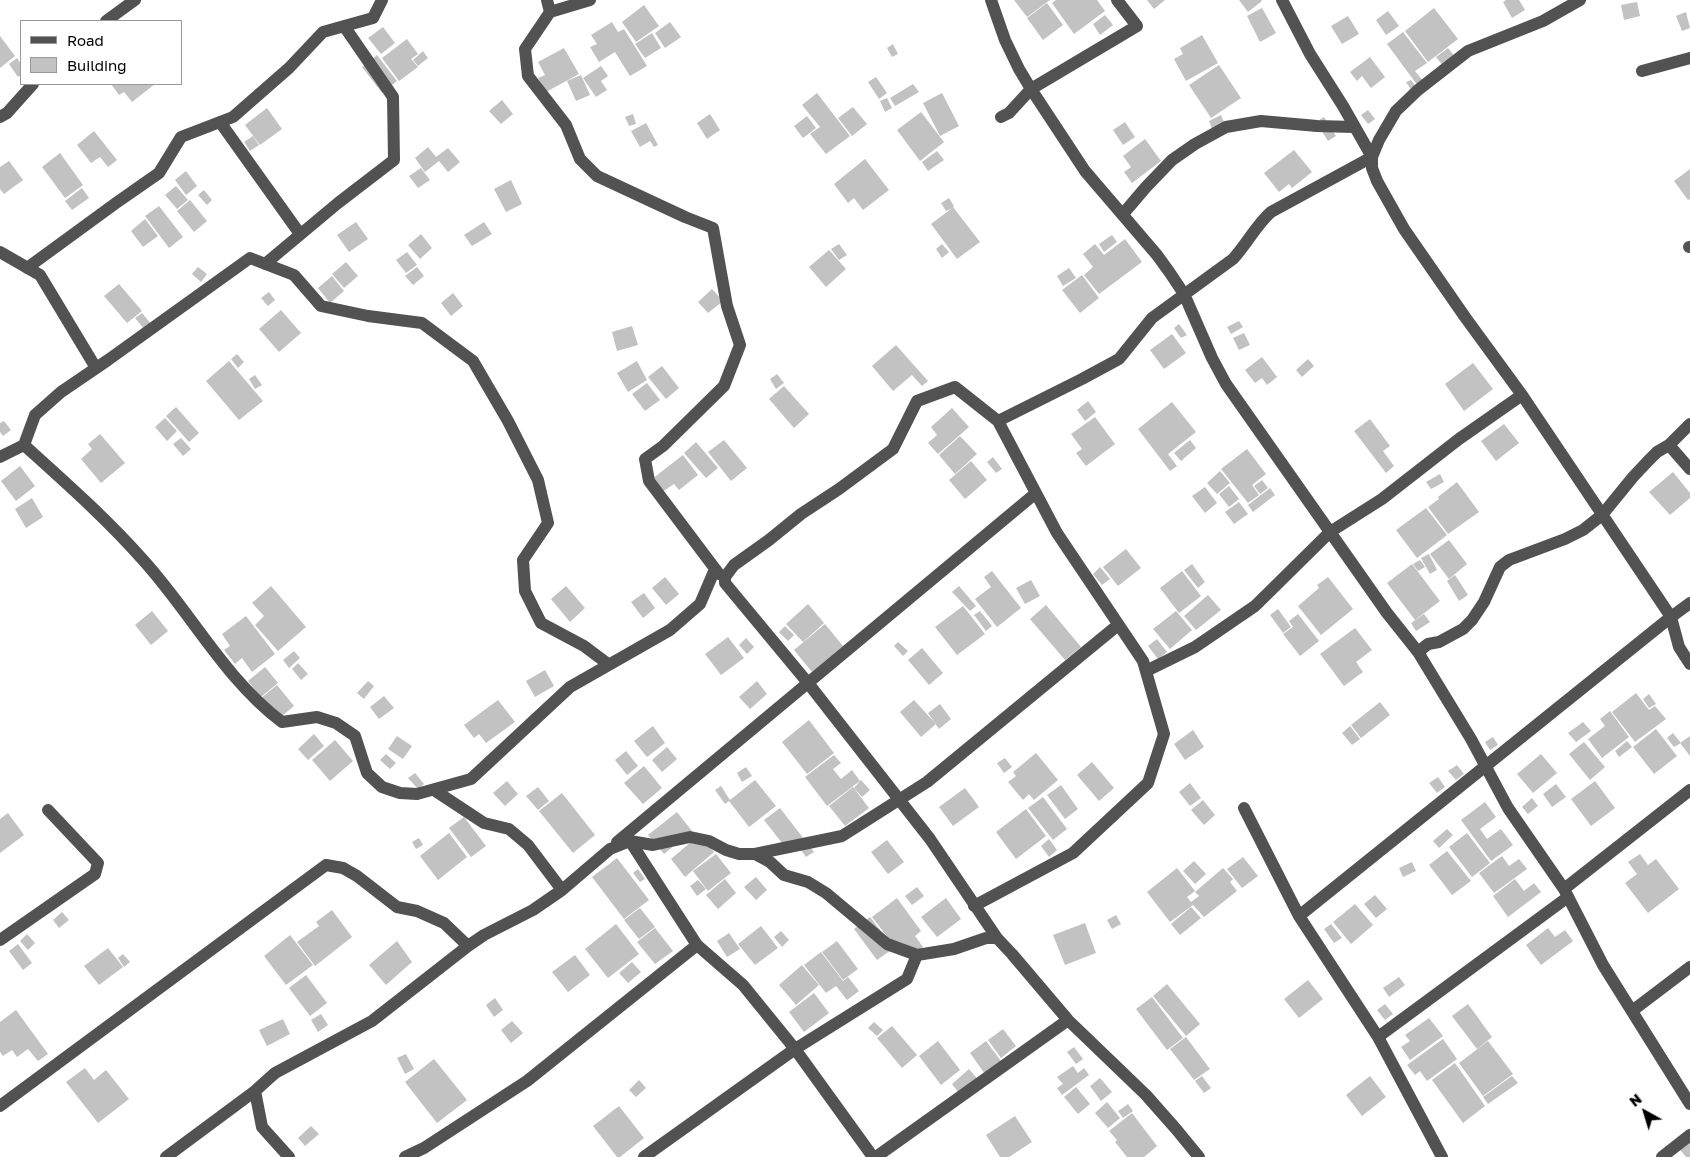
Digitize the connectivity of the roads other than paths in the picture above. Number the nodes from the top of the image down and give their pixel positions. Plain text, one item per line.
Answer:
1 (135, 0) edge
2 (382, 0) edge
3 (590, 0) edge
4 (991, 0) edge
5 (1117, 0) edge
6 (1282, 0) edge
7 (1579, 0) edge
8 (549, 6) edge
9 (107, 20) edge
10 (344, 26) junction
11 (1690, 58) edge
12 (1642, 71) dead end
13 (32, 85) edge
14 (1031, 89) junction
15 (0, 117) edge
16 (1001, 118) dead end
17 (220, 122) junction
18 (1354, 127) junction
19 (1372, 157) junction
20 (1123, 214) junction
21 (300, 234) junction
22 (0, 252) edge
23 (265, 264) junction
24 (28, 268) junction
25 (1184, 294) junction
26 (96, 368) junction
27 (1522, 395) junction
28 (998, 421) junction
29 (1690, 424) edge
30 (1669, 445) junction
31 (24, 446) junction
32 (0, 457) edge
33 (1690, 469) edge
34 (1036, 493) junction
35 (1602, 515) junction
36 (1330, 532) junction
37 (715, 569) junction
38 (726, 583) junction
39 (1690, 603) edge
40 (1671, 617) junction
41 (1118, 625) junction
42 (1418, 652) junction
43 (608, 664) junction
44 (1690, 664) edge
45 (1146, 670) junction
46 (808, 683) junction
47 (1486, 766) junction
48 (434, 790) junction
49 (1690, 790) edge
50 (898, 800) junction
51 (1244, 808) dead end
52 (48, 810) dead end
53 (630, 841) junction
54 (610, 849) junction
55 (755, 854) junction
56 (562, 890) junction
57 (1566, 893) junction
58 (974, 906) junction
59 (1299, 916) junction
60 (997, 938) junction
61 (0, 940) edge
62 (696, 945) junction
63 (468, 946) junction
64 (917, 955) junction
65 (1690, 967) edge
66 (1632, 1011) junction
67 (1068, 1020) junction
68 (1378, 1037) junction
69 (794, 1049) junction
70 (255, 1091) junction
71 (1690, 1104) edge
72 (0, 1106) edge
73 (1690, 1135) edge
74 (166, 1157) edge
75 (289, 1157) edge
76 (405, 1157) edge
77 (644, 1157) edge
78 (875, 1157) edge
79 (1199, 1157) edge
80 (1442, 1157) edge
81 (1662, 1157) edge

1 - 9 street
2 - 10 street
3 - 8 street
4 - 14 street
5 - 14 street
6 - 18 street
7 - 19 street
8 - 37 street
10 - 17 street
10 - 21 street
11 - 12 street
13 - 15 street
14 - 16 street
14 - 20 street
17 - 21 street
17 - 24 street
18 - 19 street
18 - 20 street
19 - 25 street
19 - 27 street
20 - 25 street
21 - 23 street
22 - 24 street
23 - 26 street
23 - 43 street
24 - 26 street
25 - 28 street
25 - 36 street
26 - 31 street
27 - 35 street
27 - 36 street
28 - 34 street
28 - 38 street
29 - 30 street
30 - 33 street
30 - 35 street
31 - 32 street
31 - 48 street
34 - 41 street
34 - 46 street
35 - 40 street
35 - 42 street
36 - 42 street
36 - 45 street
37 - 38 street
37 - 43 street
38 - 46 street
39 - 40 street
40 - 44 street
40 - 47 street
41 - 45 street
41 - 50 street
42 - 47 street
43 - 48 street
45 - 58 street
46 - 50 street
46 - 54 street
47 - 57 street
47 - 59 street
48 - 56 street
49 - 57 street
50 - 55 street
50 - 58 street
51 - 59 street
52 - 61 street
53 - 54 street
53 - 55 street
53 - 62 street
54 - 56 street
55 - 64 street
56 - 63 street
57 - 66 street
57 - 68 street
58 - 60 street
59 - 68 street
60 - 64 street
60 - 67 street
62 - 69 street
62 - 76 street
63 - 70 street
63 - 72 street
64 - 69 street
65 - 66 street
66 - 71 street
67 - 78 street
67 - 79 street
68 - 80 street
69 - 77 street
69 - 78 street
70 - 74 street
70 - 75 street
73 - 81 street

